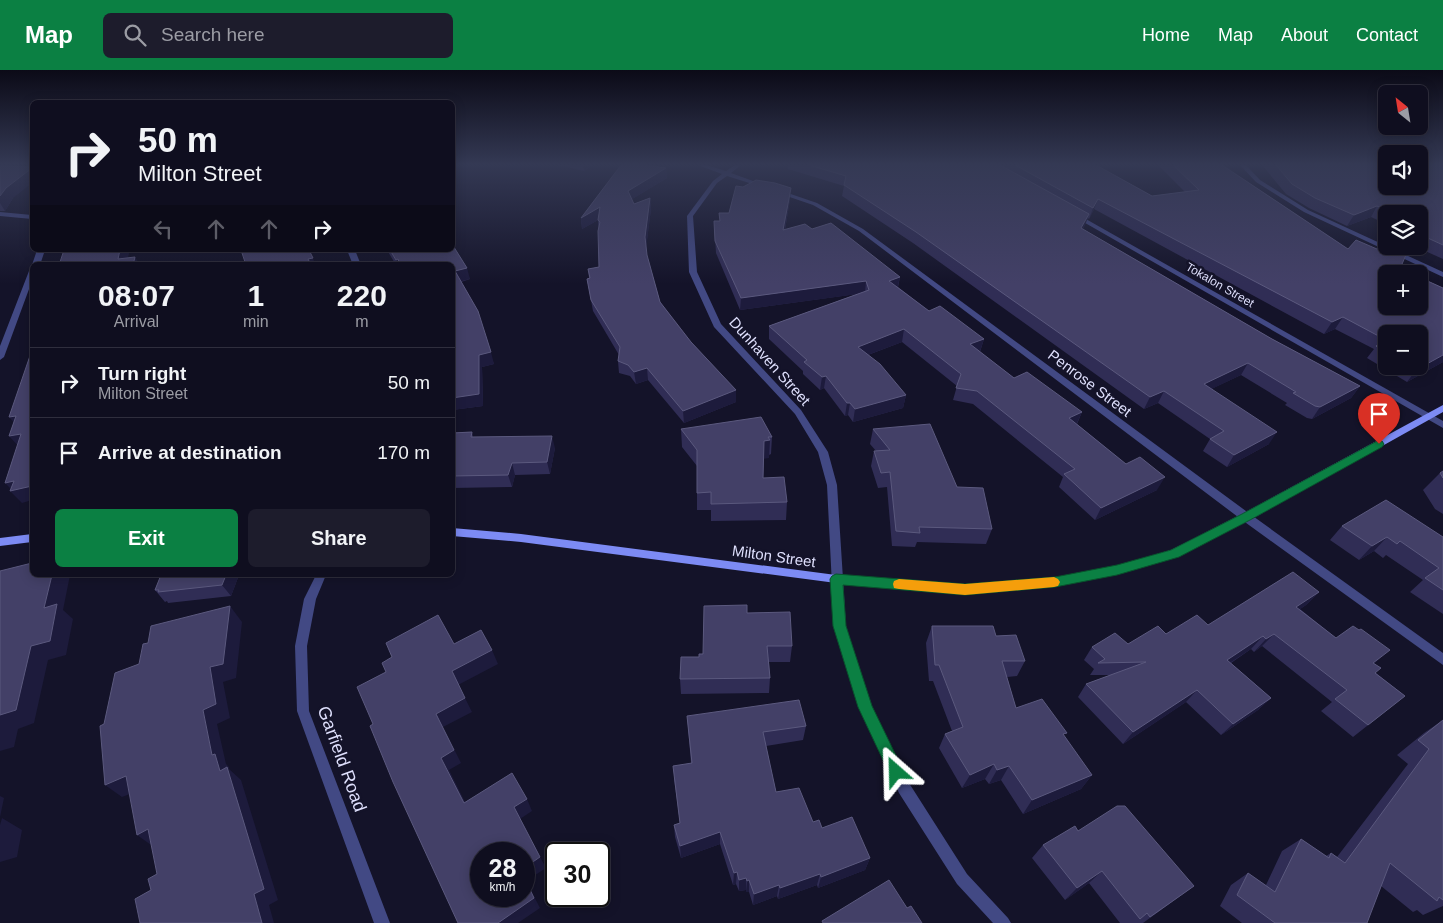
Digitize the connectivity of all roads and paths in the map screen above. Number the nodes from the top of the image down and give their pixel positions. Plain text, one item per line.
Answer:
1 (698, 205) edge
2 (816, 205) edge
3 (1296, 205) edge
4 (1064, 209) edge
5 (0, 214) edge
6 (30, 218) edge
7 (1443, 275) edge
8 (30, 278) edge
9 (0, 357) edge
10 (1443, 408) edge
11 (1428, 417) junction
12 (1443, 425) edge
13 (1246, 517) junction
14 (455, 532) edge
15 (30, 538) edge
16 (0, 542) edge
17 (320, 577) edge
18 (836, 579) junction
19 (1443, 660) edge
20 (382, 923) edge
21 (1003, 923) edge

1 - 18 street, Dunhaven Street
2 - 13 street, Penrose Street
3 - 7 street
4 - 11 street, Tokalon Street
5 - 6 street
8 - 9 street
10 - 11 main road, Milton Street
11 - 12 street, Tokalon Street
11 - 13 main road, Milton Street
13 - 18 main road, Milton Street
13 - 19 street, Penrose Street
14 - 18 main road, Milton Street
15 - 16 main road
17 - 20 street, Garfield Road
18 - 21 street, Dunhaven Street

